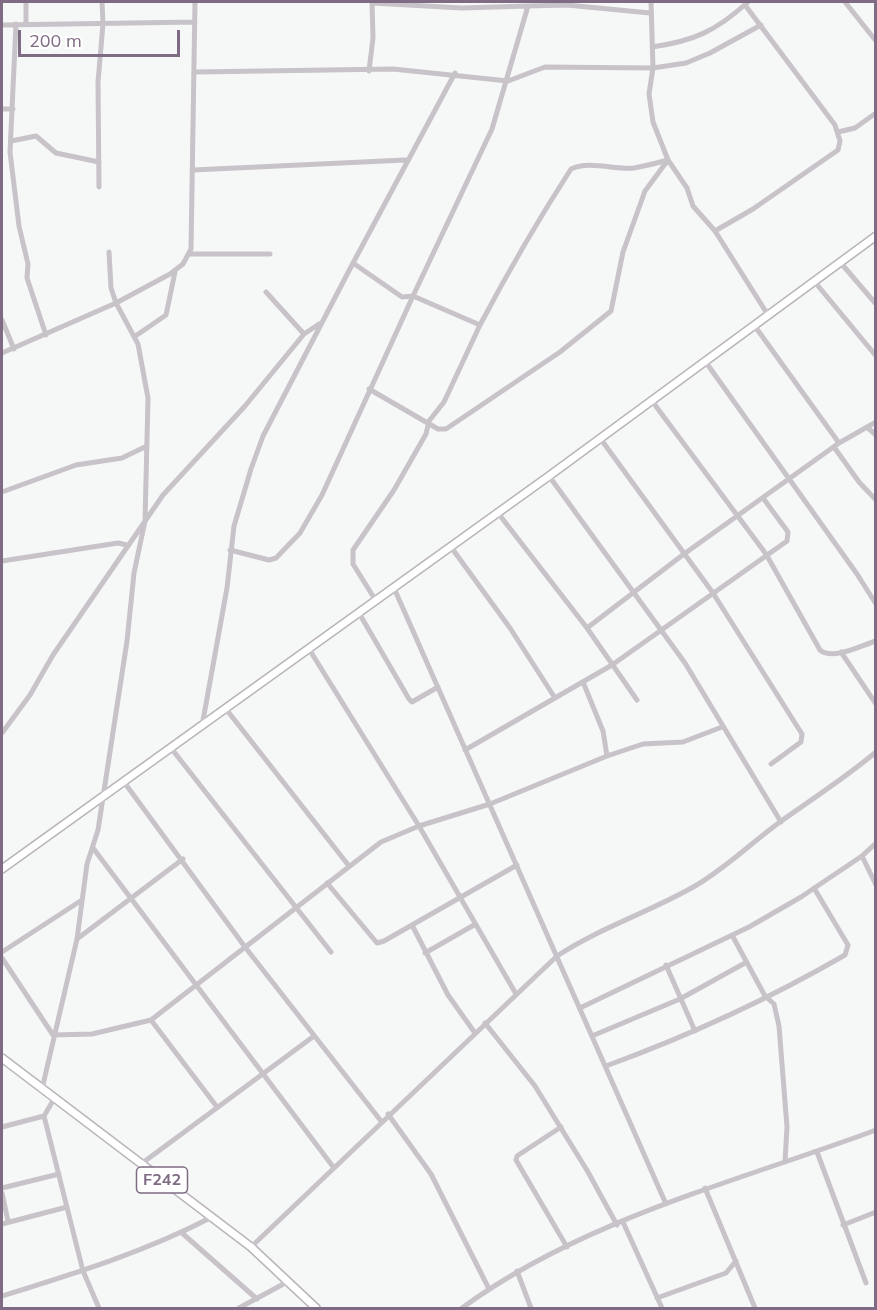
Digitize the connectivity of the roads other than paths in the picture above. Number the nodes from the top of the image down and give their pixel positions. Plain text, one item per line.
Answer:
1 (26, 2) edge
2 (102, 2) edge
3 (195, 2) edge
4 (372, 2) edge
5 (651, 2) edge
6 (845, 2) edge
7 (567, 3) edge
8 (746, 3) edge
9 (528, 6) junction
10 (650, 13) junction
11 (195, 22) junction
12 (16, 24) junction
13 (26, 24) junction
14 (103, 24) junction
15 (2, 25) edge
16 (761, 25) junction
17 (876, 41) edge
18 (652, 47) junction
19 (653, 68) junction
20 (369, 71) junction
21 (196, 72) junction
22 (455, 73) junction
23 (508, 81) junction
24 (2, 109) edge
25 (13, 109) junction
26 (876, 113) edge
27 (838, 132) junction
28 (11, 141) junction
29 (405, 160) junction
30 (668, 160) junction
31 (99, 162) junction
32 (193, 170) junction
33 (99, 187) dead end
34 (715, 231) junction
35 (876, 236) edge
36 (109, 252) dead end
37 (190, 254) junction
38 (270, 254) dead end
39 (840, 262) junction
40 (353, 263) junction
41 (176, 270) junction
42 (814, 281) junction
43 (266, 292) dead end
44 (412, 296) junction
45 (116, 303) junction
46 (876, 304) edge
47 (768, 315) junction
48 (2, 320) edge
49 (319, 324) junction
50 (480, 325) junction
51 (754, 325) junction
52 (304, 334) junction
53 (46, 335) junction
54 (134, 337) junction
55 (14, 349) junction
56 (2, 353) edge
57 (876, 356) edge
58 (705, 361) junction
59 (369, 389) junction
60 (652, 401) junction
61 (429, 421) junction
62 (876, 422) edge
63 (868, 428) junction
64 (876, 435) edge
65 (600, 438) junction
66 (837, 445) junction
67 (147, 446) junction
68 (549, 476) junction
69 (789, 480) junction
70 (2, 492) edge
71 (763, 498) junction
72 (876, 500) edge
73 (498, 513) junction
74 (738, 516) junction
75 (145, 521) junction
76 (127, 545) junction
77 (451, 547) junction
78 (230, 550) junction
79 (684, 554) junction
80 (766, 554) junction
81 (2, 561) edge
82 (394, 588) junction
83 (633, 592) junction
84 (713, 593) junction
85 (376, 601) junction
86 (876, 604) edge
87 (359, 613) junction
88 (587, 628) junction
89 (662, 631) junction
90 (876, 641) edge
91 (309, 649) junction
92 (841, 652) junction
93 (612, 665) junction
94 (583, 682) junction
95 (438, 687) junction
96 (555, 698) junction
97 (637, 700) dead end
98 (876, 704) edge
99 (226, 709) junction
100 (202, 726) junction
101 (722, 727) junction
102 (2, 734) edge
103 (171, 748) junction
104 (465, 750) junction
105 (876, 752) edge
106 (607, 756) junction
107 (771, 764) dead end
108 (124, 782) junction
109 (101, 799) junction
110 (490, 804) junction
111 (781, 822) junction
112 (419, 826) junction
113 (876, 843) edge
114 (93, 848) junction
115 (862, 856) junction
116 (183, 859) junction
117 (517, 864) junction
118 (349, 866) junction
119 (2, 869) edge
120 (327, 883) junction
121 (876, 885) edge
122 (814, 888) junction
123 (458, 897) junction
124 (130, 898) junction
125 (82, 900) junction
126 (296, 909) junction
127 (412, 925) junction
128 (474, 925) junction
129 (732, 935) junction
130 (77, 939) junction
131 (245, 947) junction
132 (2, 952) edge
133 (331, 952) dead end
134 (425, 953) junction
135 (557, 956) junction
136 (2, 958) edge
137 (746, 963) junction
138 (666, 965) junction
139 (196, 984) junction
140 (516, 994) junction
141 (765, 996) junction
142 (680, 999) junction
143 (580, 1008) junction
144 (151, 1020) junction
145 (485, 1023) junction
146 (696, 1031) junction
147 (475, 1033) junction
148 (53, 1035) junction
149 (314, 1036) junction
150 (592, 1036) junction
151 (3, 1061) edge
152 (606, 1066) junction
153 (263, 1073) junction
154 (42, 1089) junction
155 (54, 1099) junction
156 (217, 1107) junction
157 (388, 1114) junction
158 (44, 1116) junction
159 (381, 1121) junction
160 (2, 1127) edge
161 (561, 1127) junction
162 (876, 1130) edge
163 (816, 1152) junction
164 (785, 1162) junction
165 (141, 1164) junction
166 (334, 1168) junction
167 (59, 1174) junction
168 (2, 1188) edge
169 (705, 1188) junction
170 (2, 1193) edge
171 (666, 1204) junction
172 (67, 1206) junction
173 (876, 1212) edge
174 (212, 1217) junction
175 (8, 1221) junction
176 (620, 1223) junction
177 (2, 1224) edge
178 (843, 1225) junction
179 (182, 1233) junction
180 (251, 1247) junction
181 (567, 1247) junction
182 (736, 1261) junction
183 (517, 1270) junction
184 (84, 1271) junction
185 (289, 1281) junction
186 (866, 1283) dead end
187 (489, 1289) junction
188 (2, 1296) edge
189 (657, 1298) junction
190 (257, 1299) junction
191 (99, 1308) edge
192 (239, 1308) edge
193 (316, 1308) edge
194 (462, 1308) edge
195 (531, 1308) edge
196 (662, 1308) edge
197 (755, 1308) edge

1 - 13 street
2 - 14 street
3 - 11 street
4 - 9 street
4 - 20 street
5 - 10 street
6 - 17 street
7 - 9 street
7 - 10 street
8 - 16 street
8 - 18 street
9 - 23 street
10 - 18 street
11 - 14 street
11 - 21 street
12 - 13 street
12 - 15 street
12 - 25 street
13 - 14 street
14 - 31 street
16 - 19 street
16 - 27 street
18 - 19 street
19 - 23 street
19 - 30 street
20 - 21 street
20 - 22 street
21 - 32 street
22 - 23 street
22 - 29 street
23 - 44 street
24 - 25 street
25 - 28 street
26 - 27 street
27 - 34 street
28 - 31 street
28 - 53 street
29 - 32 street
29 - 40 street
30 - 34 street
30 - 50 street
30 - 61 street
31 - 33 street
32 - 37 street
34 - 47 street
35 - 39 main road
36 - 45 street
37 - 38 street
37 - 41 street
39 - 42 main road
39 - 46 street
40 - 44 street
40 - 49 street
41 - 45 street
41 - 54 street
42 - 47 main road
42 - 57 street
43 - 52 street
44 - 50 street
44 - 59 street
45 - 53 street
45 - 54 street
47 - 51 main road
48 - 55 street
49 - 52 street
49 - 78 street
50 - 61 street
51 - 58 main road
51 - 66 street
52 - 75 street
53 - 55 street
54 - 67 street
55 - 56 street
58 - 60 main road
58 - 69 street
59 - 61 street
59 - 78 street
60 - 65 main road
60 - 74 street
61 - 85 street
62 - 63 street
63 - 64 street
63 - 66 street
65 - 68 main road
65 - 79 street
66 - 69 street
66 - 72 street
67 - 70 street
67 - 75 street
68 - 73 main road
68 - 83 street
69 - 71 street
69 - 86 street
71 - 74 street
71 - 80 street
73 - 77 main road
73 - 88 street
74 - 79 street
74 - 80 street
75 - 76 street
75 - 109 street
76 - 81 street
76 - 102 street
77 - 82 main road
77 - 96 street
78 - 100 street
79 - 83 street
79 - 84 street
80 - 84 street
80 - 92 street
82 - 85 main road
82 - 95 street
83 - 88 street
83 - 89 street
84 - 89 street
84 - 107 street
85 - 87 main road
87 - 91 main road
87 - 95 street
88 - 93 street
89 - 93 street
89 - 101 street
90 - 92 street
91 - 99 main road
91 - 112 street
92 - 98 street
93 - 94 street
93 - 97 street
94 - 96 street
94 - 106 street
95 - 104 street
96 - 104 street
99 - 100 main road
99 - 118 street
100 - 103 main road
101 - 106 street
101 - 111 street
103 - 108 main road
103 - 126 street
104 - 110 street
105 - 111 street
106 - 110 street
108 - 109 main road
108 - 116 street
109 - 114 street
109 - 119 main road
110 - 112 street
110 - 117 street
111 - 135 street
112 - 118 street
112 - 123 street
113 - 115 street
114 - 124 street
114 - 125 street
115 - 121 street
115 - 122 street
116 - 124 street
116 - 131 street
117 - 123 street
117 - 135 street
118 - 120 street
120 - 126 street
120 - 127 street
122 - 129 street
122 - 141 street
123 - 127 street
123 - 128 street
124 - 130 street
124 - 139 street
125 - 130 street
125 - 132 street
126 - 131 street
126 - 133 street
127 - 134 street
128 - 134 street
128 - 140 street
129 - 137 street
129 - 138 street
130 - 148 street
131 - 139 street
131 - 149 street
134 - 147 street
135 - 140 street
135 - 143 street
136 - 148 street
137 - 141 street
137 - 142 street
138 - 142 street
138 - 143 street
139 - 144 street
139 - 153 street
140 - 145 street
141 - 146 street
141 - 164 street
142 - 146 street
142 - 150 street
143 - 150 street
144 - 148 street
144 - 156 street
145 - 147 street
145 - 161 street
146 - 152 street
147 - 157 street
148 - 154 street
149 - 153 street
149 - 159 street
150 - 152 street
151 - 154 main road, F242
152 - 171 street
153 - 156 street
153 - 166 street
154 - 155 main road, F242
155 - 158 street
155 - 165 main road, F242
156 - 165 street
157 - 159 street
157 - 187 street
158 - 160 street
158 - 167 street
159 - 166 street
161 - 176 street
161 - 181 street
162 - 163 street
163 - 164 street
163 - 178 street
164 - 169 street
165 - 174 main road, F242
166 - 180 street
167 - 168 street
167 - 172 street
169 - 171 street
169 - 182 street
170 - 175 street
171 - 176 street
172 - 175 street
172 - 184 street
173 - 178 street
174 - 179 street
174 - 180 main road, F242
175 - 177 street
176 - 181 street
176 - 189 street
178 - 186 street
179 - 184 street
179 - 190 street
180 - 185 main road, F242
181 - 183 street
182 - 189 street
182 - 197 street
183 - 187 street
183 - 195 street
184 - 188 street
184 - 191 street
185 - 190 street
185 - 193 main road, F242
187 - 194 street
189 - 196 street
190 - 192 street

